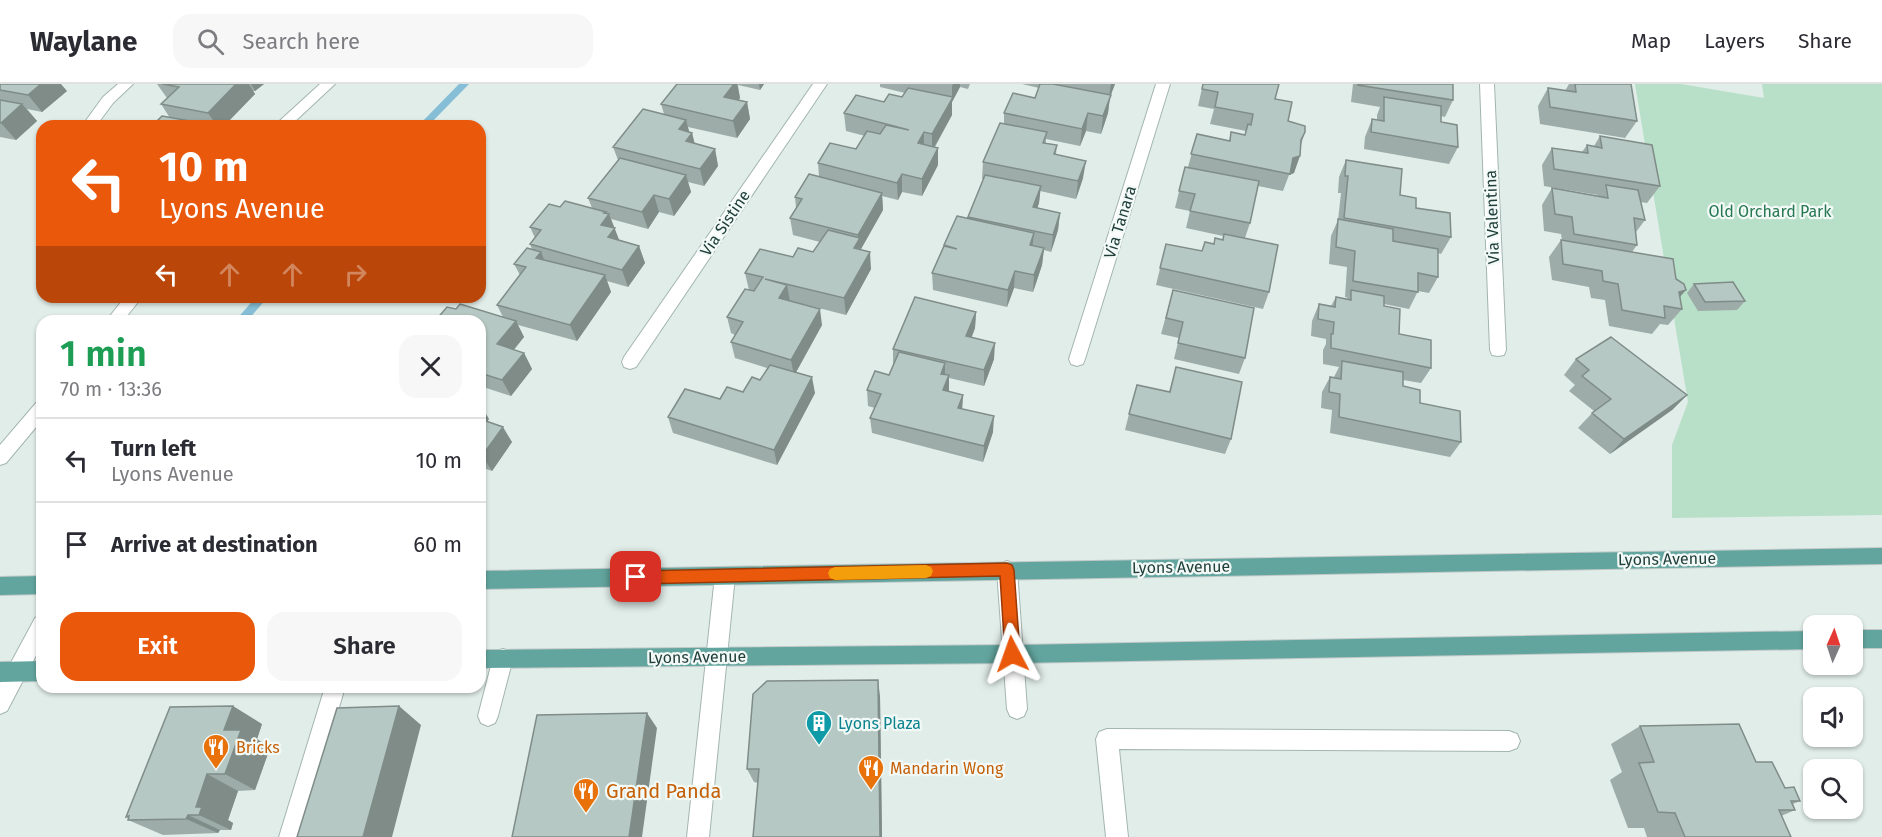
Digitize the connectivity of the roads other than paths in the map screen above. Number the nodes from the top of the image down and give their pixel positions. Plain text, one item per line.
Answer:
1 (126, 84) edge
2 (328, 84) edge
3 (820, 84) edge
4 (1163, 84) edge
5 (1487, 84) edge
6 (93, 120) edge
7 (288, 120) edge
8 (129, 303) edge
9 (119, 315) edge
10 (1497, 350) dead end
11 (1077, 359) dead end
12 (630, 362) dead end
13 (36, 415) edge
14 (0, 458) edge
15 (1882, 556) edge
16 (1007, 570) junction
17 (725, 576) junction
18 (486, 580) edge
19 (36, 585) edge
20 (0, 586) edge
21 (36, 632) edge
22 (1863, 639) edge
23 (1882, 639) edge
24 (1803, 640) edge
25 (1012, 654) junction
26 (719, 656) junction
27 (503, 658) junction
28 (486, 659) edge
29 (36, 671) edge
30 (8, 672) edge
31 (333, 693) edge
32 (0, 704) edge
33 (1017, 709) dead end
34 (488, 716) dead end
35 (1509, 741) dead end
36 (290, 837) edge
37 (698, 837) edge
38 (1117, 837) edge

1 - 6 street
2 - 7 street
3 - 12 street, Via Sistine
4 - 11 street, Via Tanara
5 - 10 street, Via Valentina
8 - 9 street
13 - 14 street
15 - 16 main road, Lyons Avenue
16 - 17 main road, Lyons Avenue
16 - 25 street
17 - 18 main road, Lyons Avenue
17 - 26 street
19 - 20 main road
21 - 30 street
22 - 23 main road
24 - 25 main road, Lyons Avenue
25 - 26 main road, Lyons Avenue
25 - 33 street
26 - 27 main road, Lyons Avenue
26 - 37 street
27 - 28 main road, Lyons Avenue
27 - 34 street
29 - 30 main road
30 - 32 street
31 - 36 street
35 - 38 street

